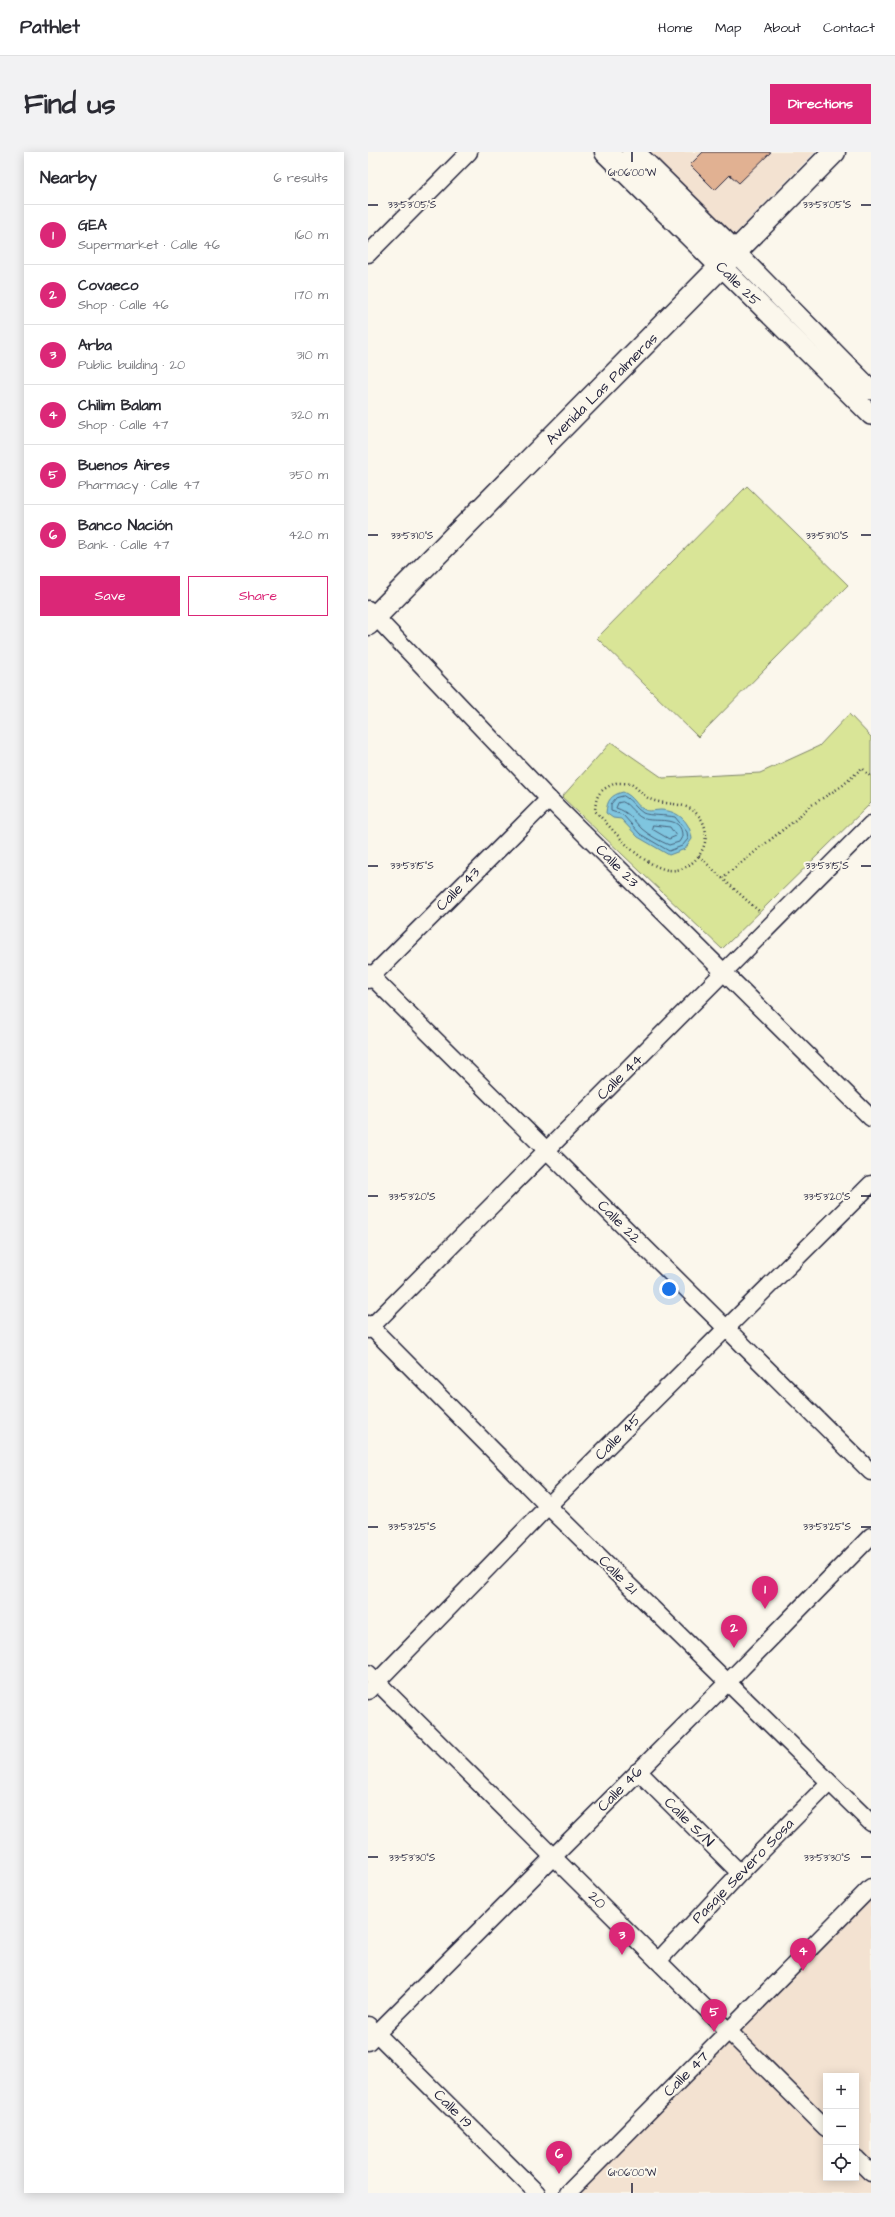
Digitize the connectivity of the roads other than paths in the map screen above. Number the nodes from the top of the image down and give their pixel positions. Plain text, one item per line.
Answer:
1 (469, 152) edge
2 (606, 152) edge
3 (633, 152) edge
4 (815, 152) edge
5 (834, 152) edge
6 (368, 254) edge
7 (724, 255) junction
8 (871, 390) edge
9 (871, 415) edge
10 (370, 613) edge
11 (549, 799) junction
12 (871, 824) edge
13 (724, 972) junction
14 (369, 976) edge
15 (871, 1118) edge
16 (547, 1150) junction
17 (871, 1184) edge
18 (369, 1327) edge
19 (727, 1329) junction
20 (871, 1472) edge
21 (548, 1506) junction
22 (871, 1536) edge
23 (371, 1682) edge
24 (727, 1683) junction
25 (638, 1771) junction
26 (829, 1783) junction
27 (871, 1823) edge
28 (553, 1856) junction
29 (740, 1873) junction
30 (871, 1887) edge
31 (658, 1961) junction
32 (728, 2031) junction
33 (371, 2034) edge
34 (823, 2125) edge
35 (859, 2161) edge
36 (871, 2173) edge
37 (537, 2193) edge
38 (568, 2193) edge

1 - 6 street
2 - 7 main road, Calle 25
3 - 7 main road, Calle 25
4 - 7 main road, Avenida Las Palmeras
5 - 7 main road, Avenida Las Palmeras
7 - 8 street, Calle 25
7 - 9 street, Calle 25
7 - 10 main road, Avenida Las Palmeras
10 - 11 street, Calle 23
11 - 13 street, Calle 23
11 - 14 street, Calle 43
12 - 13 street, Calle 44
13 - 15 street, Calle 23
13 - 16 street, Calle 44
14 - 16 street, Calle 22
16 - 18 street, Calle 44
16 - 19 street, Calle 22
17 - 19 street, Calle 45
18 - 21 street, Calle 21
19 - 20 street, Calle 22
19 - 21 street, Calle 45
21 - 23 street, Calle 45
21 - 24 street, Calle 21
22 - 24 street, Calle 46
23 - 28 street, 20
24 - 25 street, Calle 46
24 - 26 street, Calle 21
25 - 28 street, Calle 46
25 - 29 street, Calle S/N
26 - 27 street, Calle 21
26 - 29 street, Pasaje Severo Sosa
28 - 31 street, 20
28 - 33 street, Calle 46
29 - 31 street, Pasaje Severo Sosa
30 - 32 street, Calle 47
31 - 32 street, 20
32 - 34 street, 20
32 - 38 street, Calle 47
33 - 37 street, Calle 19
35 - 36 street

